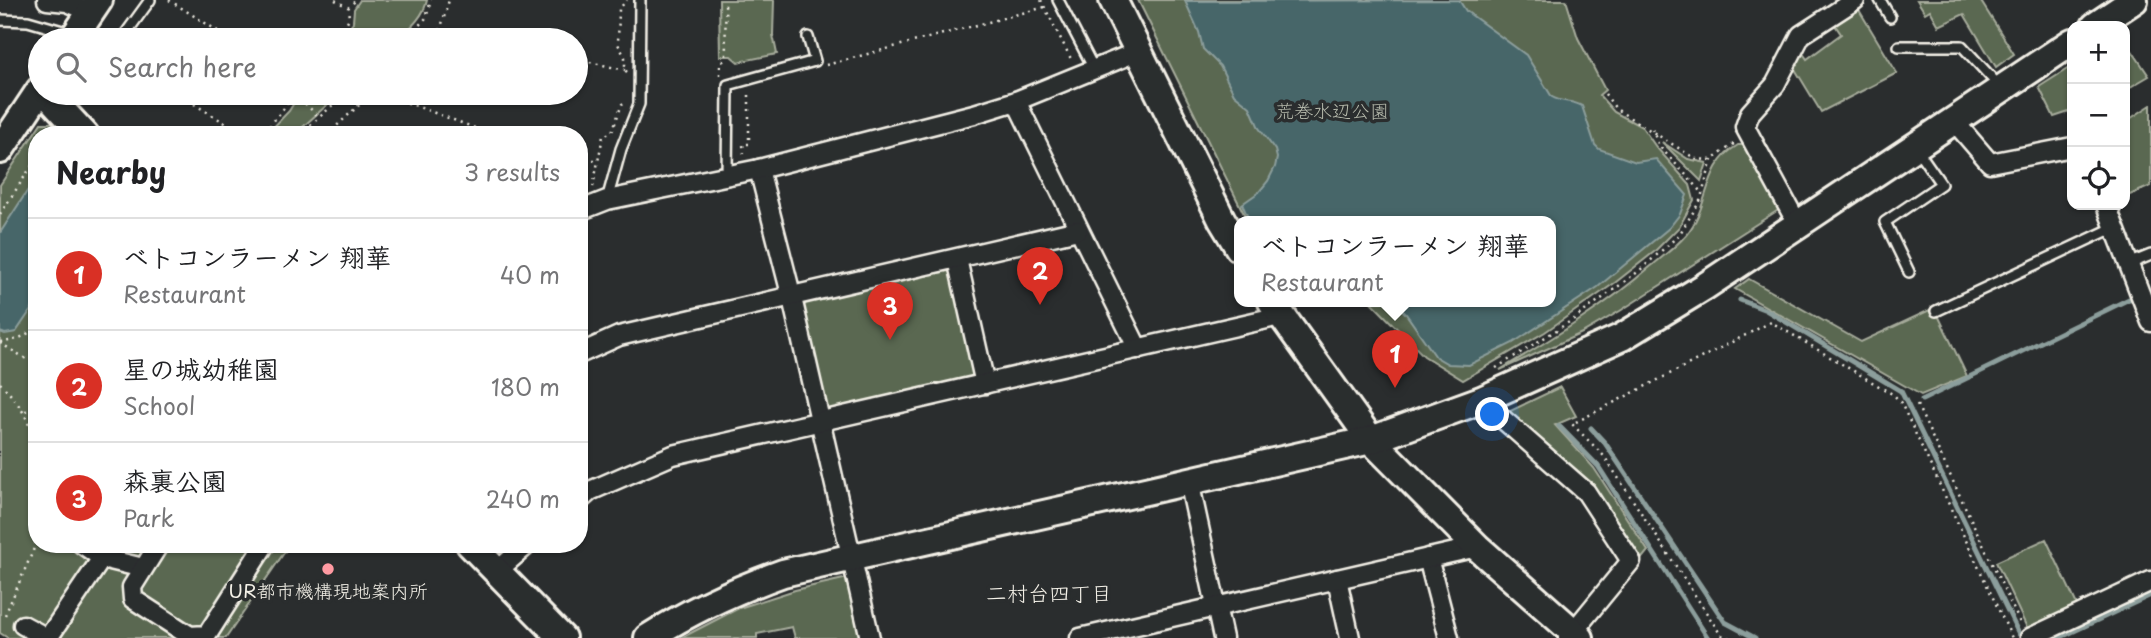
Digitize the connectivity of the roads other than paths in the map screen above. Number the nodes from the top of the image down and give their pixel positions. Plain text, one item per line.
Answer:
1 (47, 0) edge
2 (150, 0) edge
3 (640, 0) edge
4 (1058, 0) edge
5 (1113, 0) edge
6 (1856, 0) edge
7 (1880, 0) edge
8 (2134, 0) edge
9 (95, 6) edge
10 (1890, 17) dead end
11 (0, 20) edge
12 (2102, 21) edge
13 (47, 28) edge
14 (81, 28) edge
15 (130, 28) edge
16 (808, 37) dead end
17 (2067, 45) edge
18 (1899, 46) dead end
19 (1139, 51) junction
20 (1094, 69) junction
21 (2002, 89) junction
22 (1016, 102) junction
23 (30, 105) edge
24 (57, 105) edge
25 (1954, 121) junction
26 (77, 126) edge
27 (1915, 146) junction
28 (2067, 148) edge
29 (0, 150) edge
30 (751, 163) junction
31 (727, 176) junction
32 (599, 198) junction
33 (588, 205) edge
34 (2108, 210) edge
35 (1797, 223) junction
36 (2115, 227) junction
37 (1078, 230) junction
38 (1234, 240) edge
39 (2151, 255) edge
40 (957, 258) junction
41 (2129, 264) junction
42 (1909, 272) dead end
43 (792, 298) junction
44 (1276, 309) edge
45 (1936, 312) dead end
46 (2151, 322) edge
47 (1138, 349) junction
48 (588, 350) edge
49 (985, 384) junction
50 (1481, 400) junction
51 (818, 422) junction
52 (1371, 440) junction
53 (1189, 481) junction
54 (588, 488) edge
55 (1477, 547) junction
56 (95, 553) edge
57 (153, 553) edge
58 (259, 553) edge
59 (478, 553) edge
60 (518, 553) edge
61 (102, 558) junction
62 (851, 558) junction
63 (1428, 558) junction
64 (143, 568) junction
65 (496, 572) junction
66 (1337, 579) junction
67 (2151, 581) edge
68 (1216, 607) junction
69 (23, 625) dead end
70 (2026, 632) edge
71 (1574, 636) edge
72 (48, 638) edge
73 (562, 638) edge
74 (648, 638) edge
75 (870, 638) edge
76 (1080, 638) edge
77 (1223, 638) edge
78 (1350, 638) edge
79 (1449, 638) edge

1 - 9 street
2 - 15 lane
3 - 32 lane
4 - 20 lane
5 - 19 street
6 - 35 street
7 - 10 lane
8 - 12 street
9 - 14 street
11 - 13 lane
16 - 31 lane
17 - 21 street
18 - 21 lane
19 - 20 street
19 - 38 street
20 - 22 street
21 - 25 street
22 - 30 street
22 - 37 street
23 - 29 street
24 - 26 street
25 - 27 street
25 - 28 street
27 - 35 street
27 - 42 lane
30 - 31 street
30 - 43 street
31 - 32 street
32 - 33 street
34 - 36 street
35 - 50 street
36 - 41 street
36 - 45 lane
37 - 40 street
37 - 47 street
39 - 41 lane
40 - 43 street
40 - 49 street
41 - 46 street
43 - 48 street
43 - 51 street
44 - 47 street
44 - 52 street
47 - 49 street
49 - 51 street
50 - 52 street
50 - 71 street
51 - 54 street
51 - 62 street
52 - 53 street
52 - 55 street
53 - 62 street
53 - 68 street
55 - 63 street
55 - 71 street
56 - 61 street
57 - 64 street
58 - 64 street
59 - 65 street
60 - 65 street
61 - 64 street
61 - 72 street
62 - 74 street
62 - 75 street
63 - 66 street
63 - 79 street
65 - 73 street
66 - 68 street
66 - 78 street
67 - 70 street
68 - 76 street
68 - 77 street
69 - 72 street

